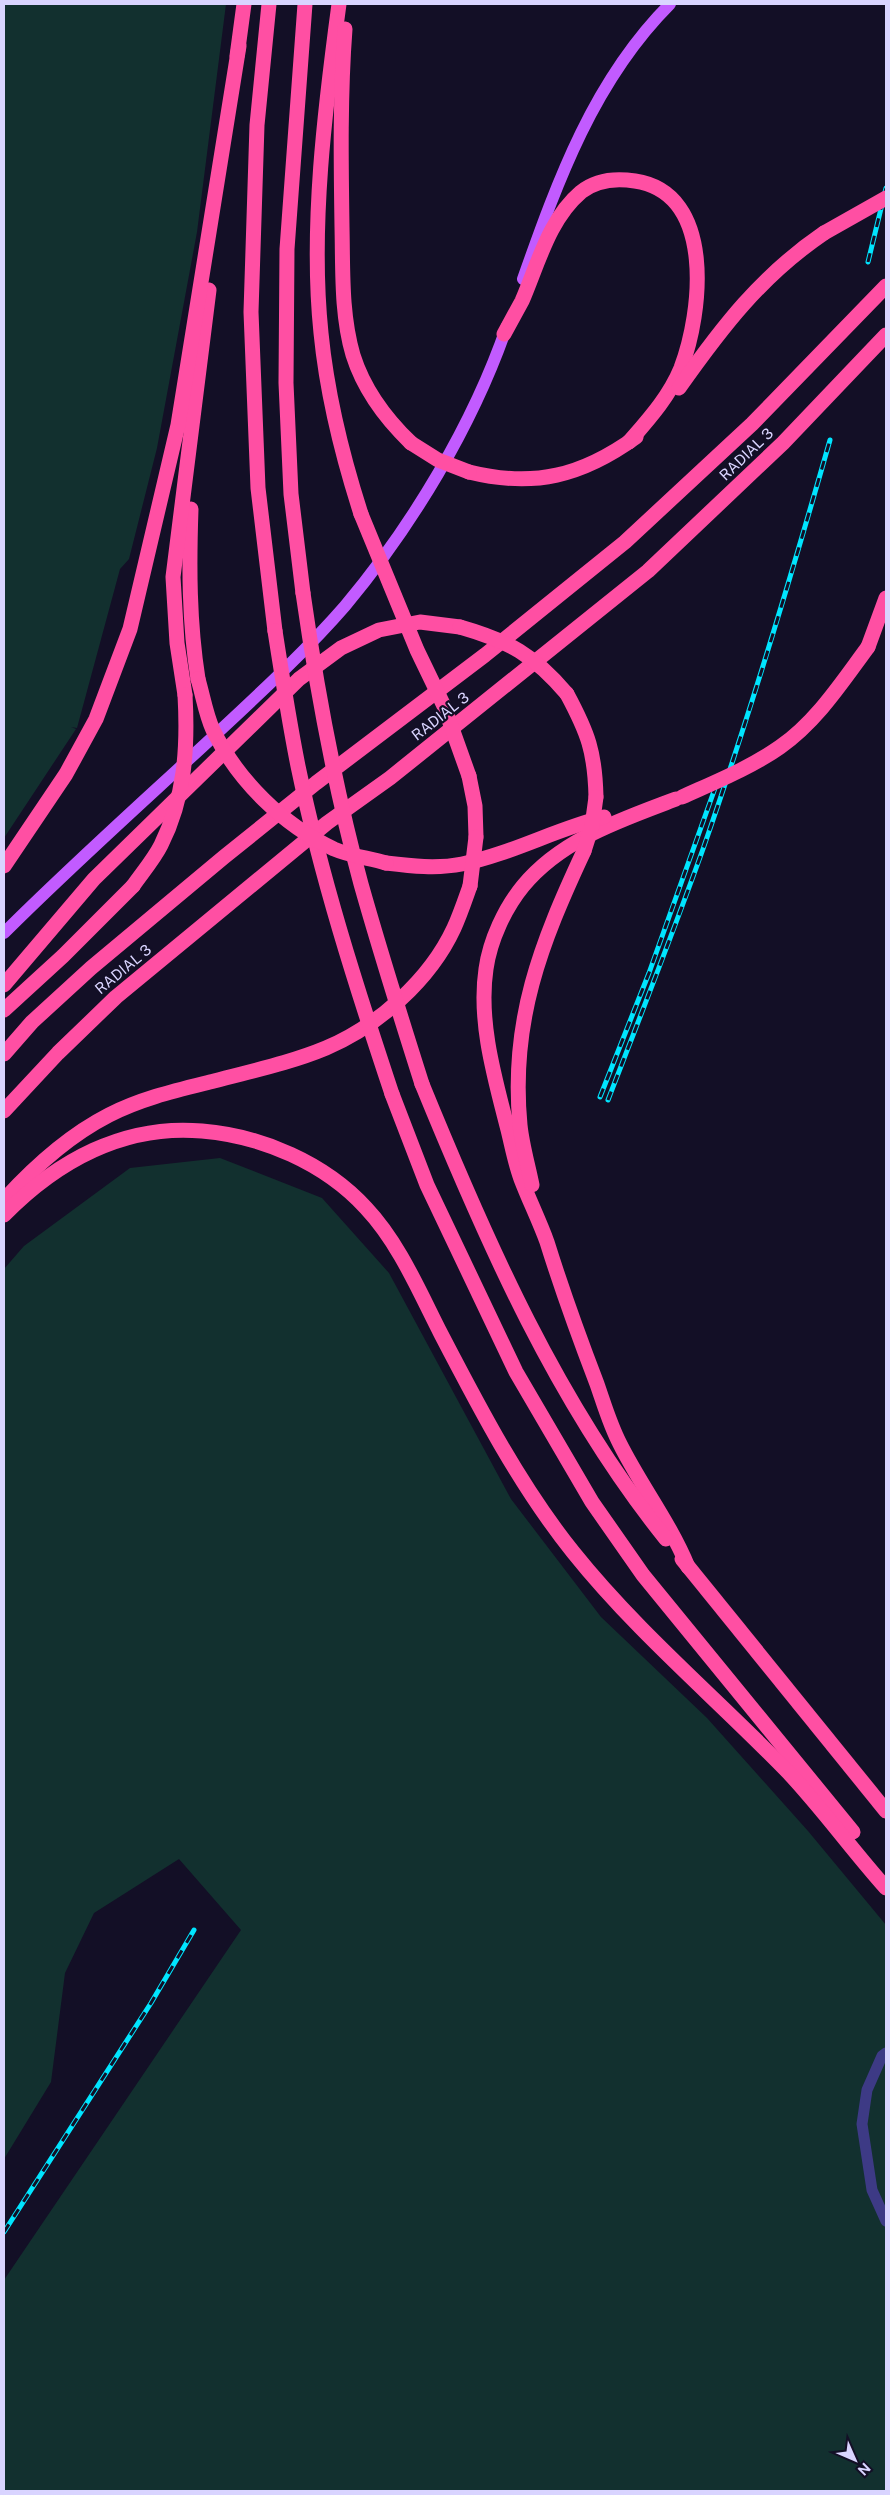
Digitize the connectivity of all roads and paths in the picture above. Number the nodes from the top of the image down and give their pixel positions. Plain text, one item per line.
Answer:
1 (244, 4) edge
2 (269, 4) edge
3 (305, 4) edge
4 (339, 4) edge
5 (347, 4) edge
6 (670, 4) edge
7 (239, 46) junction
8 (886, 198) edge
9 (886, 286) edge
10 (504, 334) junction
11 (886, 335) edge
12 (193, 427) junction
13 (629, 442) junction
14 (886, 598) edge
15 (679, 798) junction
16 (4, 866) edge
17 (4, 933) edge
18 (4, 985) edge
19 (4, 1010) edge
20 (4, 1054) edge
21 (4, 1111) edge
22 (4, 1200) edge
23 (4, 1215) edge
24 (538, 1216) junction
25 (688, 1567) junction
26 (886, 1811) edge
27 (886, 1876) edge
28 (886, 1888) edge
29 (886, 2053) edge
30 (886, 2221) edge

1 - 7 highway
2 - 27 highway, bridge
3 - 25 highway, bridge
4 - 22 highway, bridge
5 - 13 highway, bridge
6 - 10 main road
7 - 12 highway
7 - 16 highway
8 - 13 highway, bridge
9 - 20 highway, RADIAL 3
10 - 13 highway
10 - 17 main road
11 - 21 highway, RADIAL 3
12 - 15 highway, bridge
12 - 19 highway, bridge
14 - 15 highway, bridge
15 - 24 highway
18 - 24 highway, bridge
23 - 28 highway
24 - 25 highway
25 - 26 highway
29 - 30 street

